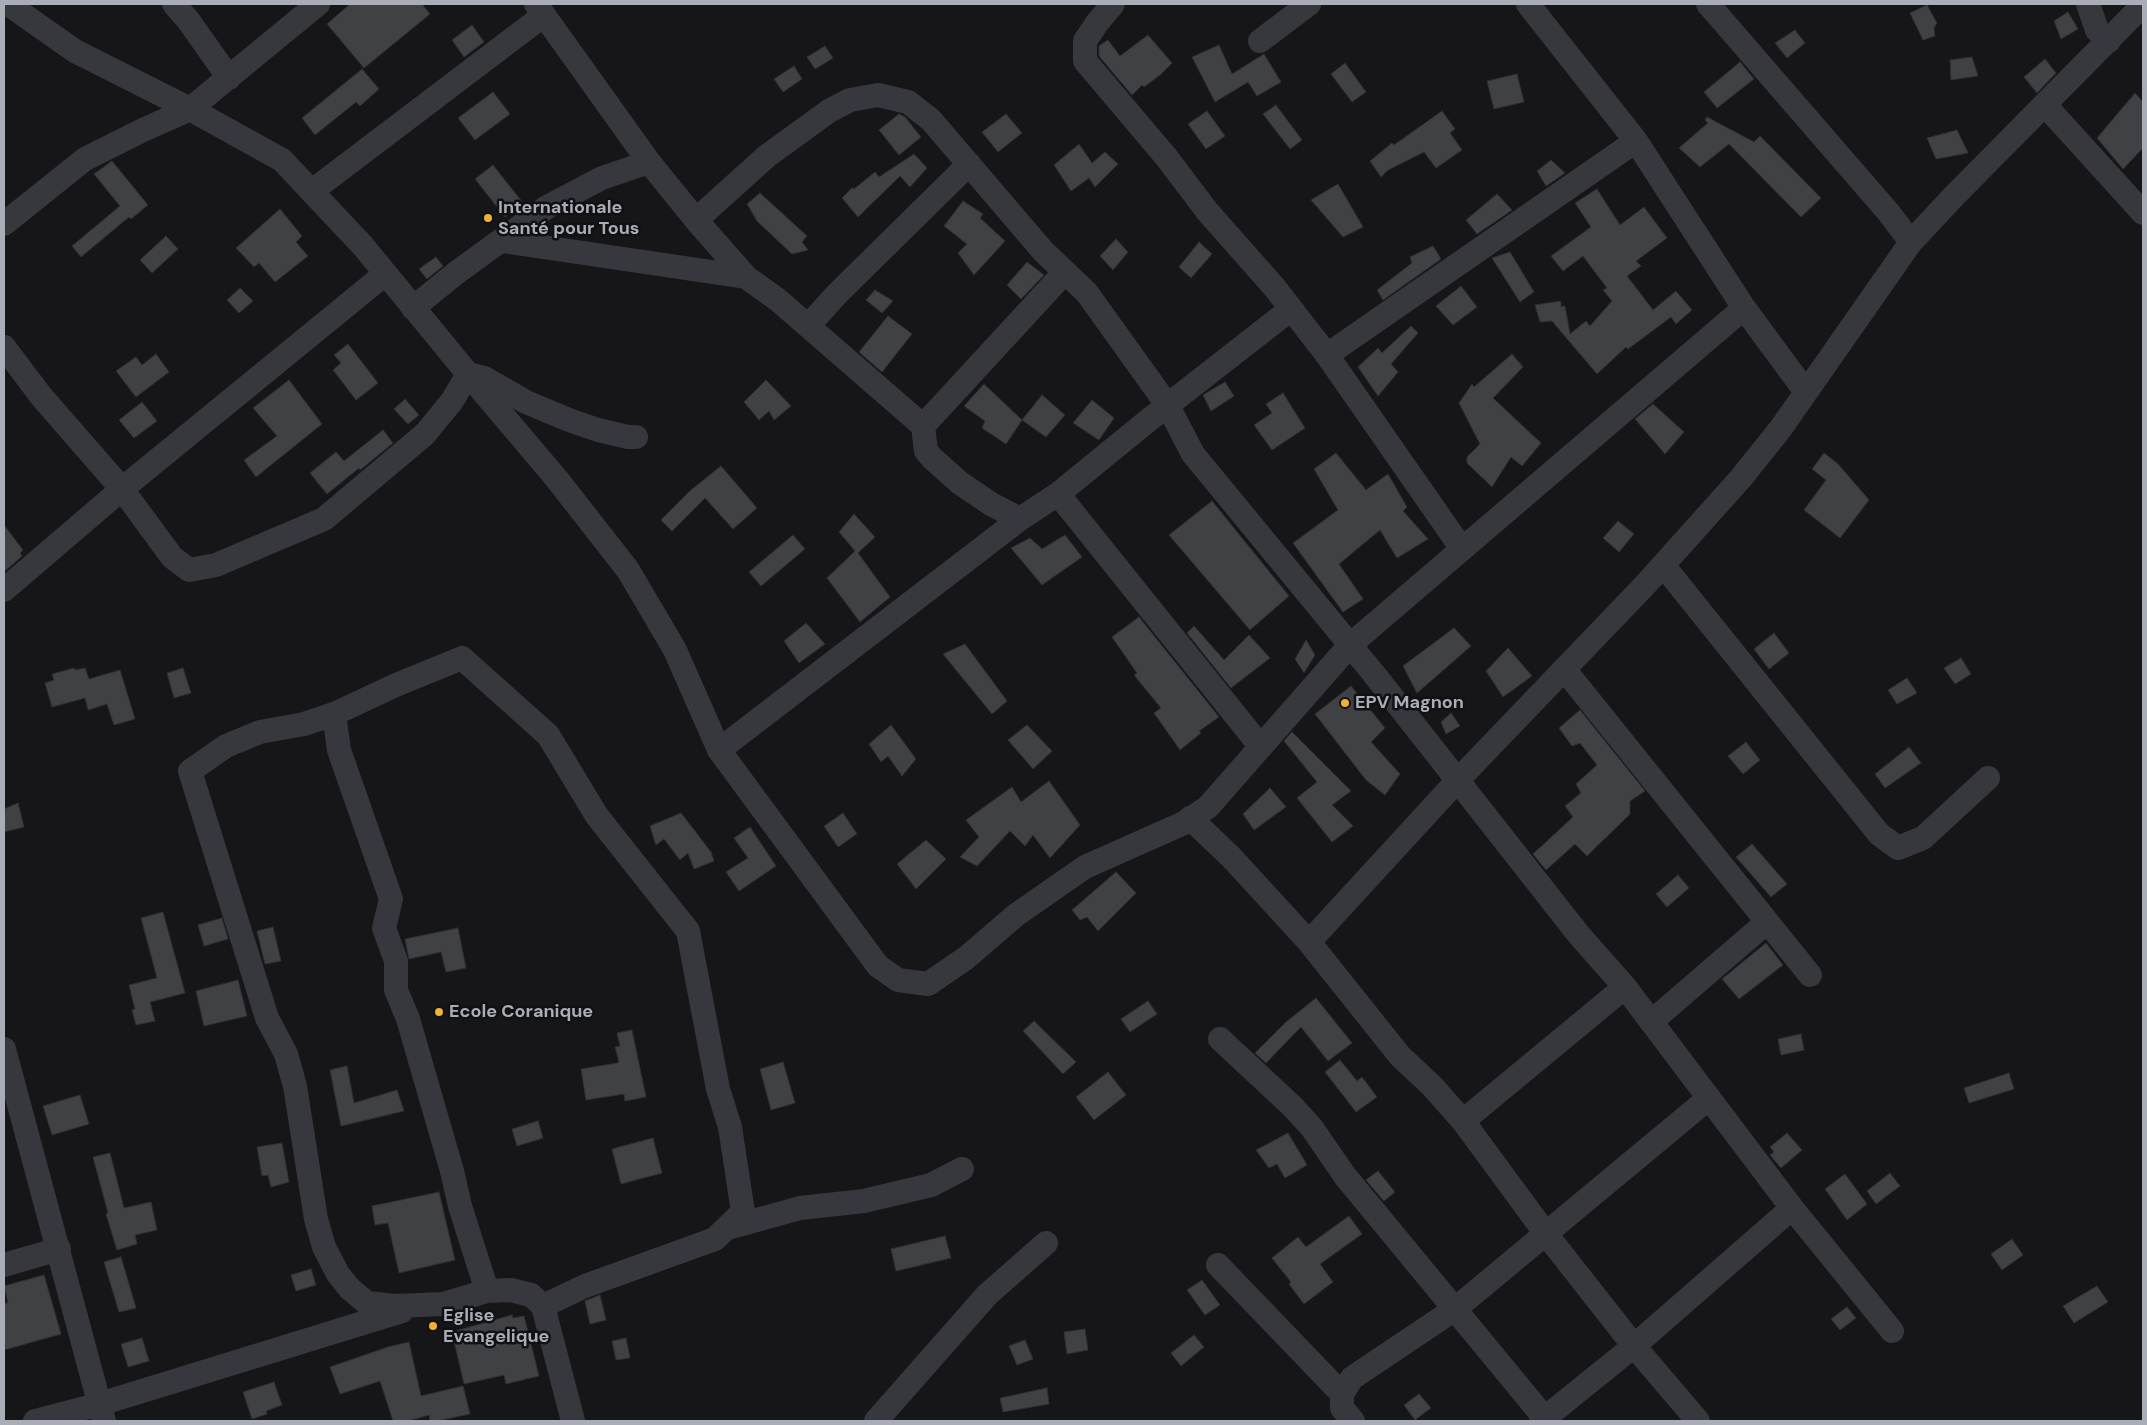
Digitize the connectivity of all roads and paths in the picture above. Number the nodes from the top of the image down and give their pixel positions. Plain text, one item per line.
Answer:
1 (8, 4) edge
2 (174, 4) edge
3 (318, 4) edge
4 (1113, 4) edge
5 (1309, 4) edge
6 (1528, 4) edge
7 (1708, 4) edge
8 (2088, 4) edge
9 (2143, 6) edge
10 (540, 9) edge
11 (1260, 41) dead end
12 (2109, 41) junction
13 (230, 78) junction
14 (2045, 105) junction
15 (190, 109) junction
16 (1636, 141) junction
17 (649, 162) junction
18 (969, 164) junction
19 (312, 191) junction
20 (2143, 213) edge
21 (696, 220) junction
22 (4, 224) edge
23 (502, 241) junction
24 (1911, 242) junction
25 (1065, 272) junction
26 (385, 274) junction
27 (746, 277) junction
28 (413, 308) junction
29 (1744, 308) junction
30 (1291, 309) junction
31 (808, 326) junction
32 (4, 347) edge
33 (1327, 355) junction
34 (468, 374) junction
35 (1806, 392) junction
36 (1168, 406) junction
37 (923, 426) junction
38 (636, 437) dead end
39 (122, 489) junction
40 (1058, 494) junction
41 (1020, 519) junction
42 (1462, 549) junction
43 (1663, 564) junction
44 (4, 590) edge
45 (1350, 645) junction
46 (1564, 669) junction
47 (334, 714) junction
48 (1261, 747) junction
49 (719, 750) junction
50 (1988, 778) dead end
51 (1457, 780) junction
52 (1190, 818) junction
53 (1767, 922) junction
54 (1309, 942) junction
55 (1810, 975) dead end
56 (1626, 988) junction
57 (1651, 1022) junction
58 (1220, 1040) dead end
59 (4, 1049) edge
60 (1709, 1098) junction
61 (1463, 1122) junction
62 (962, 1169) dead end
63 (1792, 1208) junction
64 (728, 1228) junction
65 (1546, 1234) junction
66 (1046, 1243) dead end
67 (59, 1249) junction
68 (4, 1265) edge
69 (1218, 1265) dead end
70 (487, 1291) junction
71 (418, 1306) junction
72 (543, 1306) junction
73 (1455, 1309) junction
74 (1892, 1331) dead end
75 (1634, 1346) junction
76 (1342, 1394) junction
77 (102, 1413) edge
78 (1544, 1420) edge
79 (35, 1421) edge
80 (573, 1421) edge
81 (877, 1421) edge
82 (1354, 1421) edge
83 (1698, 1421) edge

1 - 15 street
2 - 13 street
3 - 13 street
4 - 30 street
5 - 11 street
6 - 16 street
7 - 24 street
8 - 12 street
9 - 12 street
10 - 17 street
10 - 19 street
12 - 14 street
13 - 15 street
14 - 20 street
14 - 24 street
15 - 19 street
15 - 22 street
16 - 29 street
16 - 33 street
17 - 21 street
17 - 23 street
18 - 21 street
18 - 25 street
18 - 31 street
19 - 26 street
21 - 27 street
23 - 27 street
23 - 28 street
24 - 35 street
25 - 36 street
25 - 37 street
26 - 28 street
26 - 39 street
27 - 31 street
28 - 34 street
29 - 35 street
29 - 42 street
30 - 33 street
30 - 36 street
31 - 37 street
32 - 39 street
33 - 42 street
34 - 38 street
34 - 39 street
34 - 49 street
35 - 43 street
36 - 40 street
36 - 45 street
37 - 41 street
39 - 44 street
40 - 41 street
40 - 48 street
41 - 49 street
42 - 45 street
43 - 46 street
43 - 50 street
45 - 48 street
45 - 51 street
46 - 51 street
46 - 53 street
47 - 64 street
47 - 70 street
47 - 71 street
48 - 52 street
49 - 52 street
51 - 54 street
51 - 56 street
52 - 54 street
53 - 55 street
53 - 57 street
54 - 61 street
56 - 57 street
56 - 61 street
57 - 60 street
58 - 73 street
59 - 67 street
60 - 63 street
60 - 65 street
61 - 65 street
62 - 64 street
63 - 74 street
63 - 75 street
64 - 72 street
65 - 73 street
65 - 75 street
66 - 81 street
67 - 68 street
67 - 77 street
69 - 76 street
70 - 71 street
70 - 72 street
71 - 77 street
72 - 80 street
73 - 76 street
73 - 78 street
75 - 78 street
75 - 83 street
76 - 82 street
77 - 79 street

